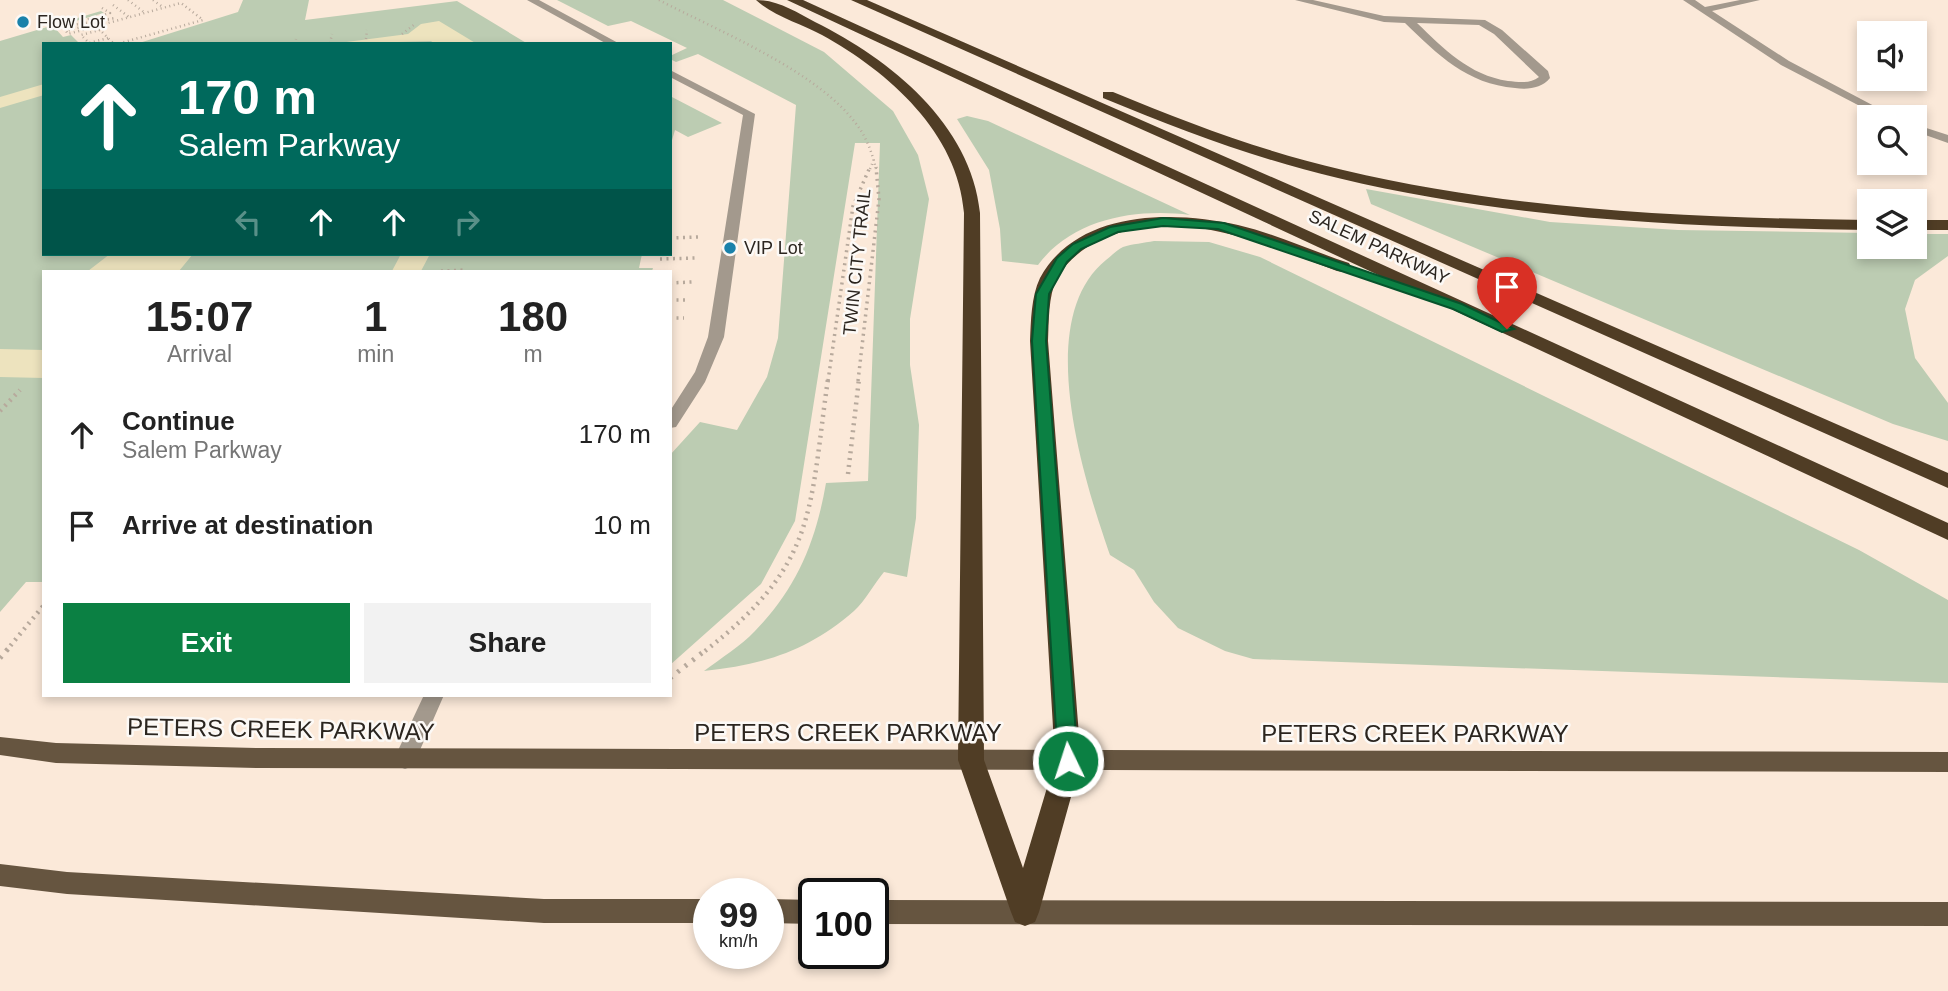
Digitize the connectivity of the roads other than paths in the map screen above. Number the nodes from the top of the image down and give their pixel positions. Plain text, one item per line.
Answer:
1 (532, 0) edge
2 (762, 0) edge
3 (793, 0) edge
4 (857, 0) edge
5 (1300, 0) edge
6 (1688, 0) edge
7 (1755, 0) edge
8 (1704, 10) junction
9 (1409, 21) junction
10 (611, 42) edge
11 (955, 43) junction
12 (672, 74) edge
13 (1865, 105) edge
14 (1927, 132) edge
15 (1948, 139) edge
16 (1857, 225) edge
17 (1927, 225) edge
18 (1948, 225) edge
19 (1458, 307) junction
20 (672, 420) edge
21 (1948, 481) edge
22 (1948, 532) edge
23 (433, 697) edge
24 (0, 746) edge
25 (405, 759) junction
26 (971, 760) junction
27 (1068, 761) junction
28 (1948, 762) edge
29 (0, 875) edge
30 (693, 911) edge
31 (889, 912) edge
32 (1025, 912) junction
33 (1948, 915) edge

1 - 10 street
2 - 26 highway
3 - 19 highway, SALEM PARKWAY
4 - 11 highway, SALEM PARKWAY
5 - 9 street
6 - 8 street
7 - 8 street
8 - 13 street
9 - 9 street
11 - 16 highway
11 - 21 highway, SALEM PARKWAY
12 - 20 street
14 - 15 street
17 - 18 highway
19 - 22 highway, SALEM PARKWAY
19 - 27 highway
23 - 25 street
24 - 25 main road, PETERS CREEK PARKWAY
25 - 26 main road, PETERS CREEK PARKWAY
26 - 27 main road, PETERS CREEK PARKWAY
26 - 32 highway
27 - 28 main road, PETERS CREEK PARKWAY
27 - 32 highway
29 - 30 main road
31 - 32 main road
32 - 33 main road

